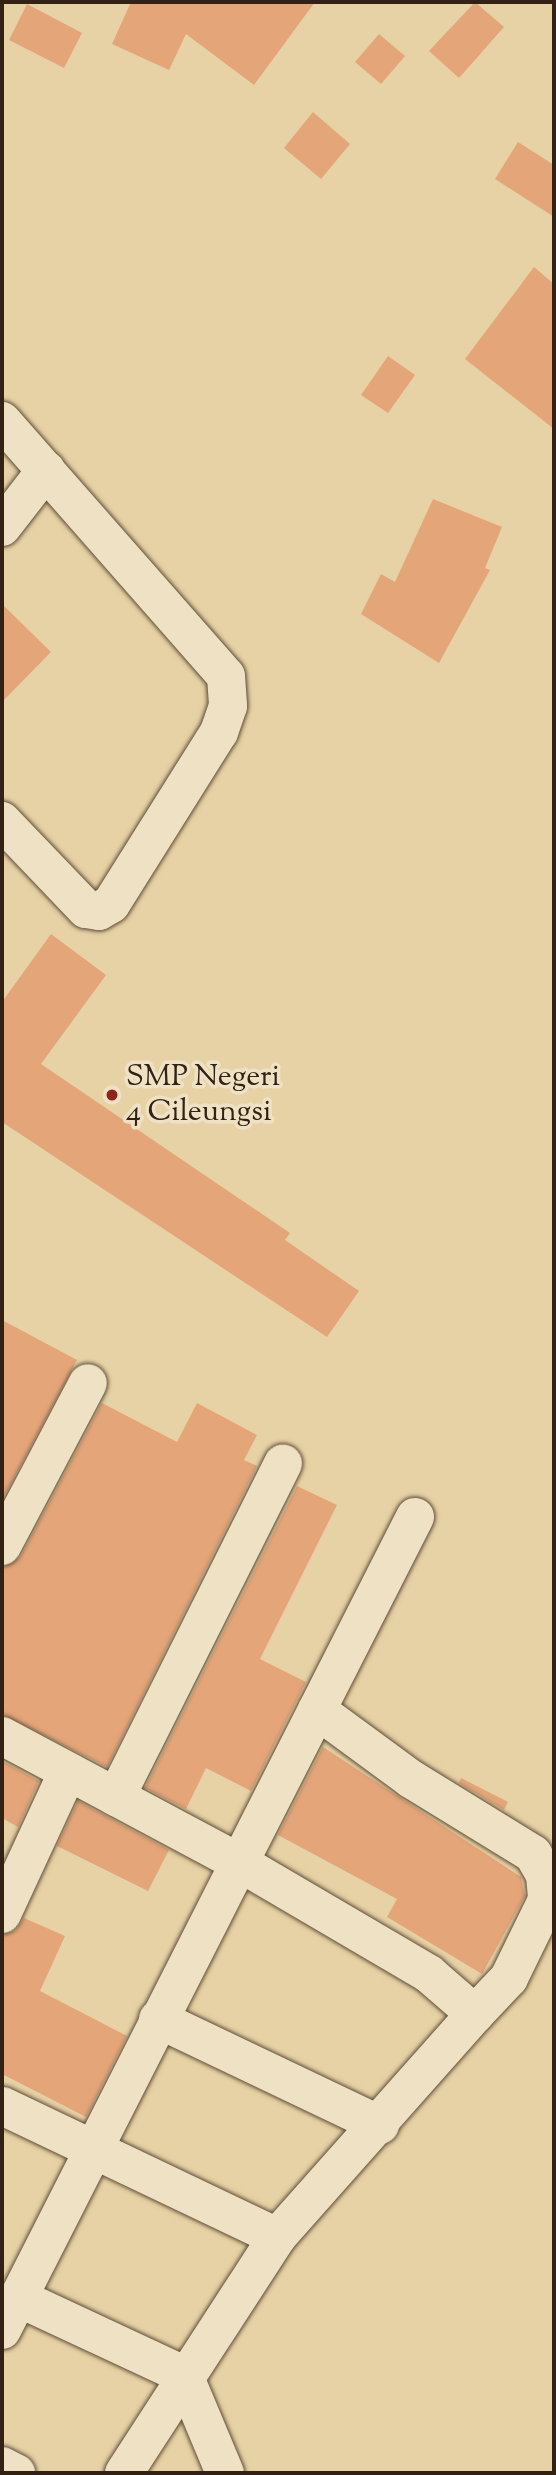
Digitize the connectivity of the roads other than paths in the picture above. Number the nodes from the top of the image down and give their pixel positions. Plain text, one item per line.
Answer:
1 (2, 421) edge
2 (46, 470) junction
3 (2, 527) edge
4 (2, 821) edge
5 (88, 1383) dead end
6 (283, 1464) dead end
7 (415, 1517) dead end
8 (2, 1546) edge
9 (317, 1710) junction
10 (2, 1736) edge
11 (68, 1771) junction
12 (116, 1797) junction
13 (240, 1863) junction
14 (2, 1914) edge
15 (475, 2014) junction
16 (158, 2019) junction
17 (2, 2106) edge
18 (380, 2124) junction
19 (88, 2152) junction
20 (277, 2237) junction
21 (11, 2314) edge
22 (184, 2375) junction
23 (2, 2466) edge
24 (16, 2473) edge
25 (124, 2473) edge
26 (225, 2473) edge

1 - 2 street
2 - 3 street
2 - 4 street
5 - 8 street
6 - 12 street
7 - 9 street
9 - 13 street
9 - 15 street
10 - 11 street
11 - 12 street
11 - 14 street
12 - 13 street
13 - 15 street
13 - 16 street
15 - 18 street
16 - 18 street
16 - 19 street
17 - 19 street
18 - 20 street
19 - 20 street
19 - 21 street
20 - 22 street
21 - 22 street
22 - 25 street
22 - 26 street
23 - 24 street

